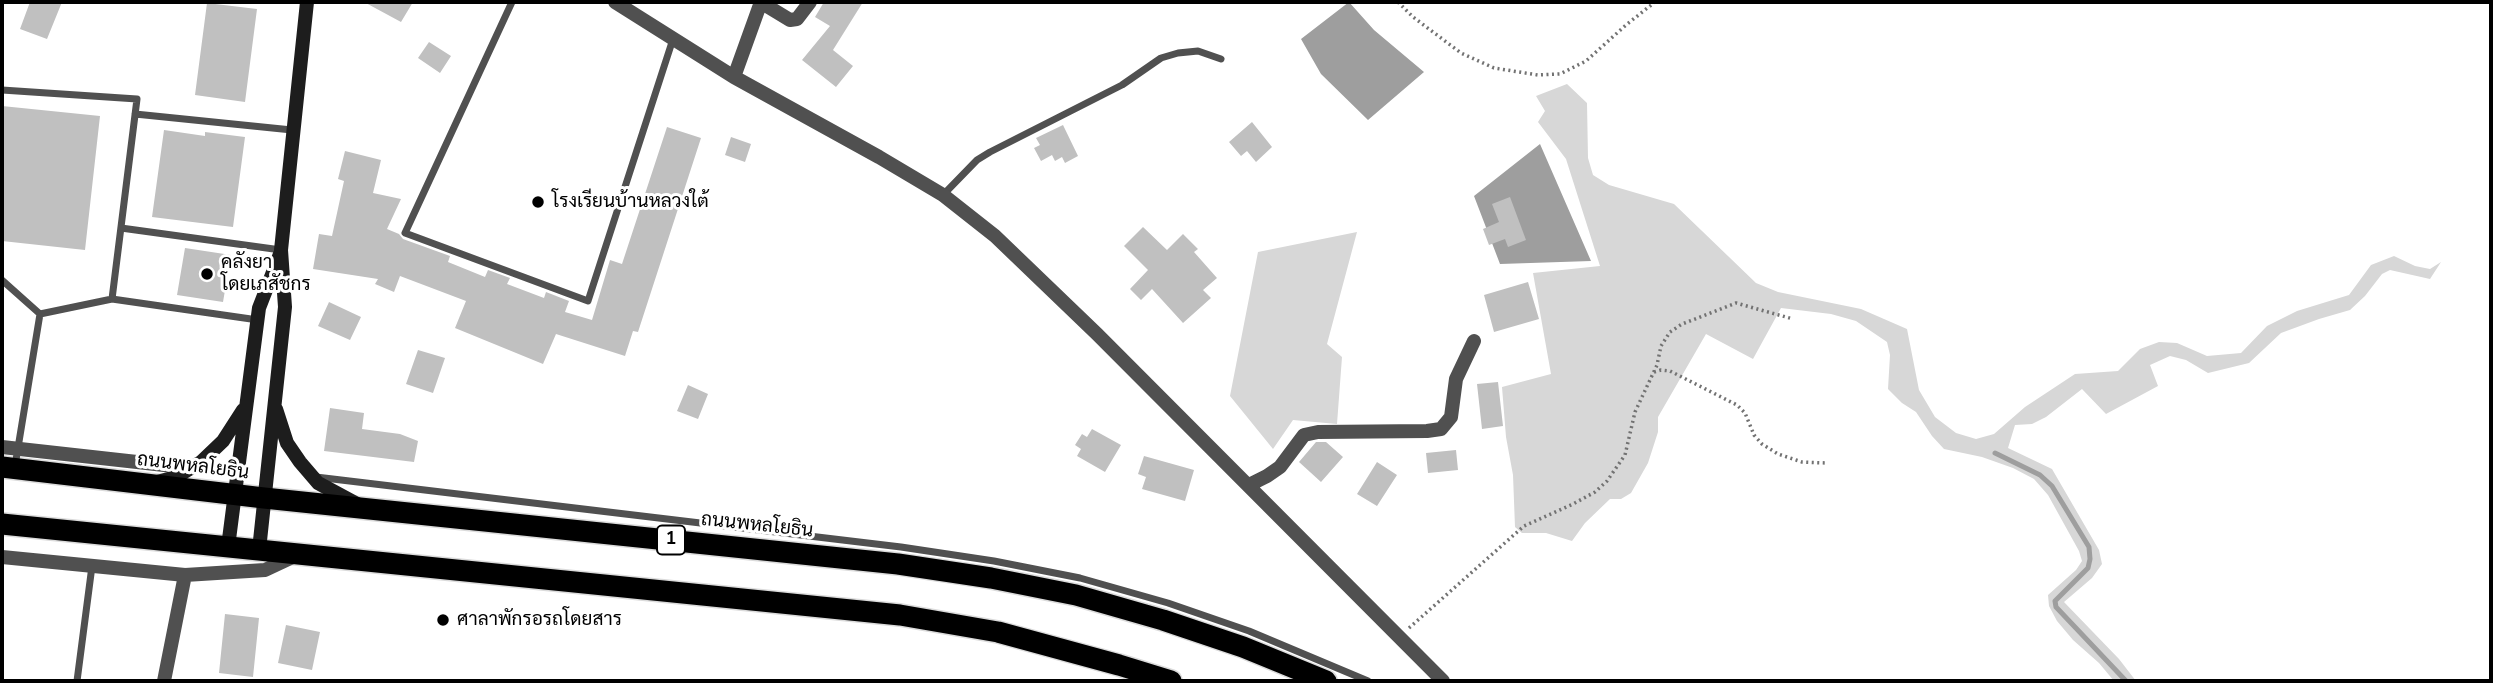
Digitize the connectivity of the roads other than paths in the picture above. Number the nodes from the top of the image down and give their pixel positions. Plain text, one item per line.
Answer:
1 (307, 2) edge
2 (512, 2) edge
3 (615, 2) edge
4 (762, 2) edge
5 (810, 2) edge
6 (673, 38) junction
7 (1221, 59) dead end
8 (734, 77) junction
9 (2, 90) edge
10 (135, 114) junction
11 (292, 130) junction
12 (943, 195) junction
13 (121, 229) junction
14 (281, 250) junction
15 (2, 280) edge
16 (112, 299) junction
17 (40, 314) junction
18 (258, 320) junction
19 (1474, 341) dead end
20 (246, 404) junction
21 (275, 404) junction
22 (9, 458) edge
23 (191, 468) junction
24 (312, 476) junction
25 (149, 485) junction
26 (1249, 485) junction
27 (233, 495) junction
28 (264, 498) junction
29 (368, 509) junction
30 (2, 524) edge
31 (228, 547) junction
32 (259, 550) junction
33 (299, 554) junction
34 (2, 557) edge
35 (92, 566) junction
36 (185, 575) junction
37 (77, 681) edge
38 (164, 681) edge
39 (1171, 681) edge
40 (1326, 681) edge
41 (1368, 681) edge
42 (1443, 681) edge

1 - 11 main road
2 - 6 lane
3 - 6 street
4 - 5 street
4 - 8 street
6 - 8 street
7 - 12 lane
8 - 12 street
9 - 10 lane
10 - 11 lane
10 - 13 lane
11 - 14 main road
12 - 26 street
13 - 14 lane
13 - 16 lane
14 - 18 main road
14 - 21 main road
15 - 17 lane
16 - 17 lane
16 - 18 lane
17 - 22 lane
18 - 20 main road
19 - 26 street
20 - 23 main road
20 - 27 main road
21 - 24 main road
21 - 28 main road
22 - 23 street
22 - 25 highway, ถนนพหลโยธิน / 1
23 - 25 main road
24 - 29 main road
24 - 41 lane
25 - 27 highway, ถนนพหลโยธิน / 1
26 - 42 street
27 - 28 highway, ถนนพหลโยธิน / 1
27 - 31 main road
28 - 29 highway, ถนนพหลโยธิน / 1
28 - 32 main road
29 - 40 highway, ถนนพหลโยธิน / 1
30 - 31 highway
31 - 32 highway
32 - 33 highway
33 - 36 street
33 - 39 highway
34 - 35 street
35 - 36 street
35 - 37 lane
36 - 38 street

